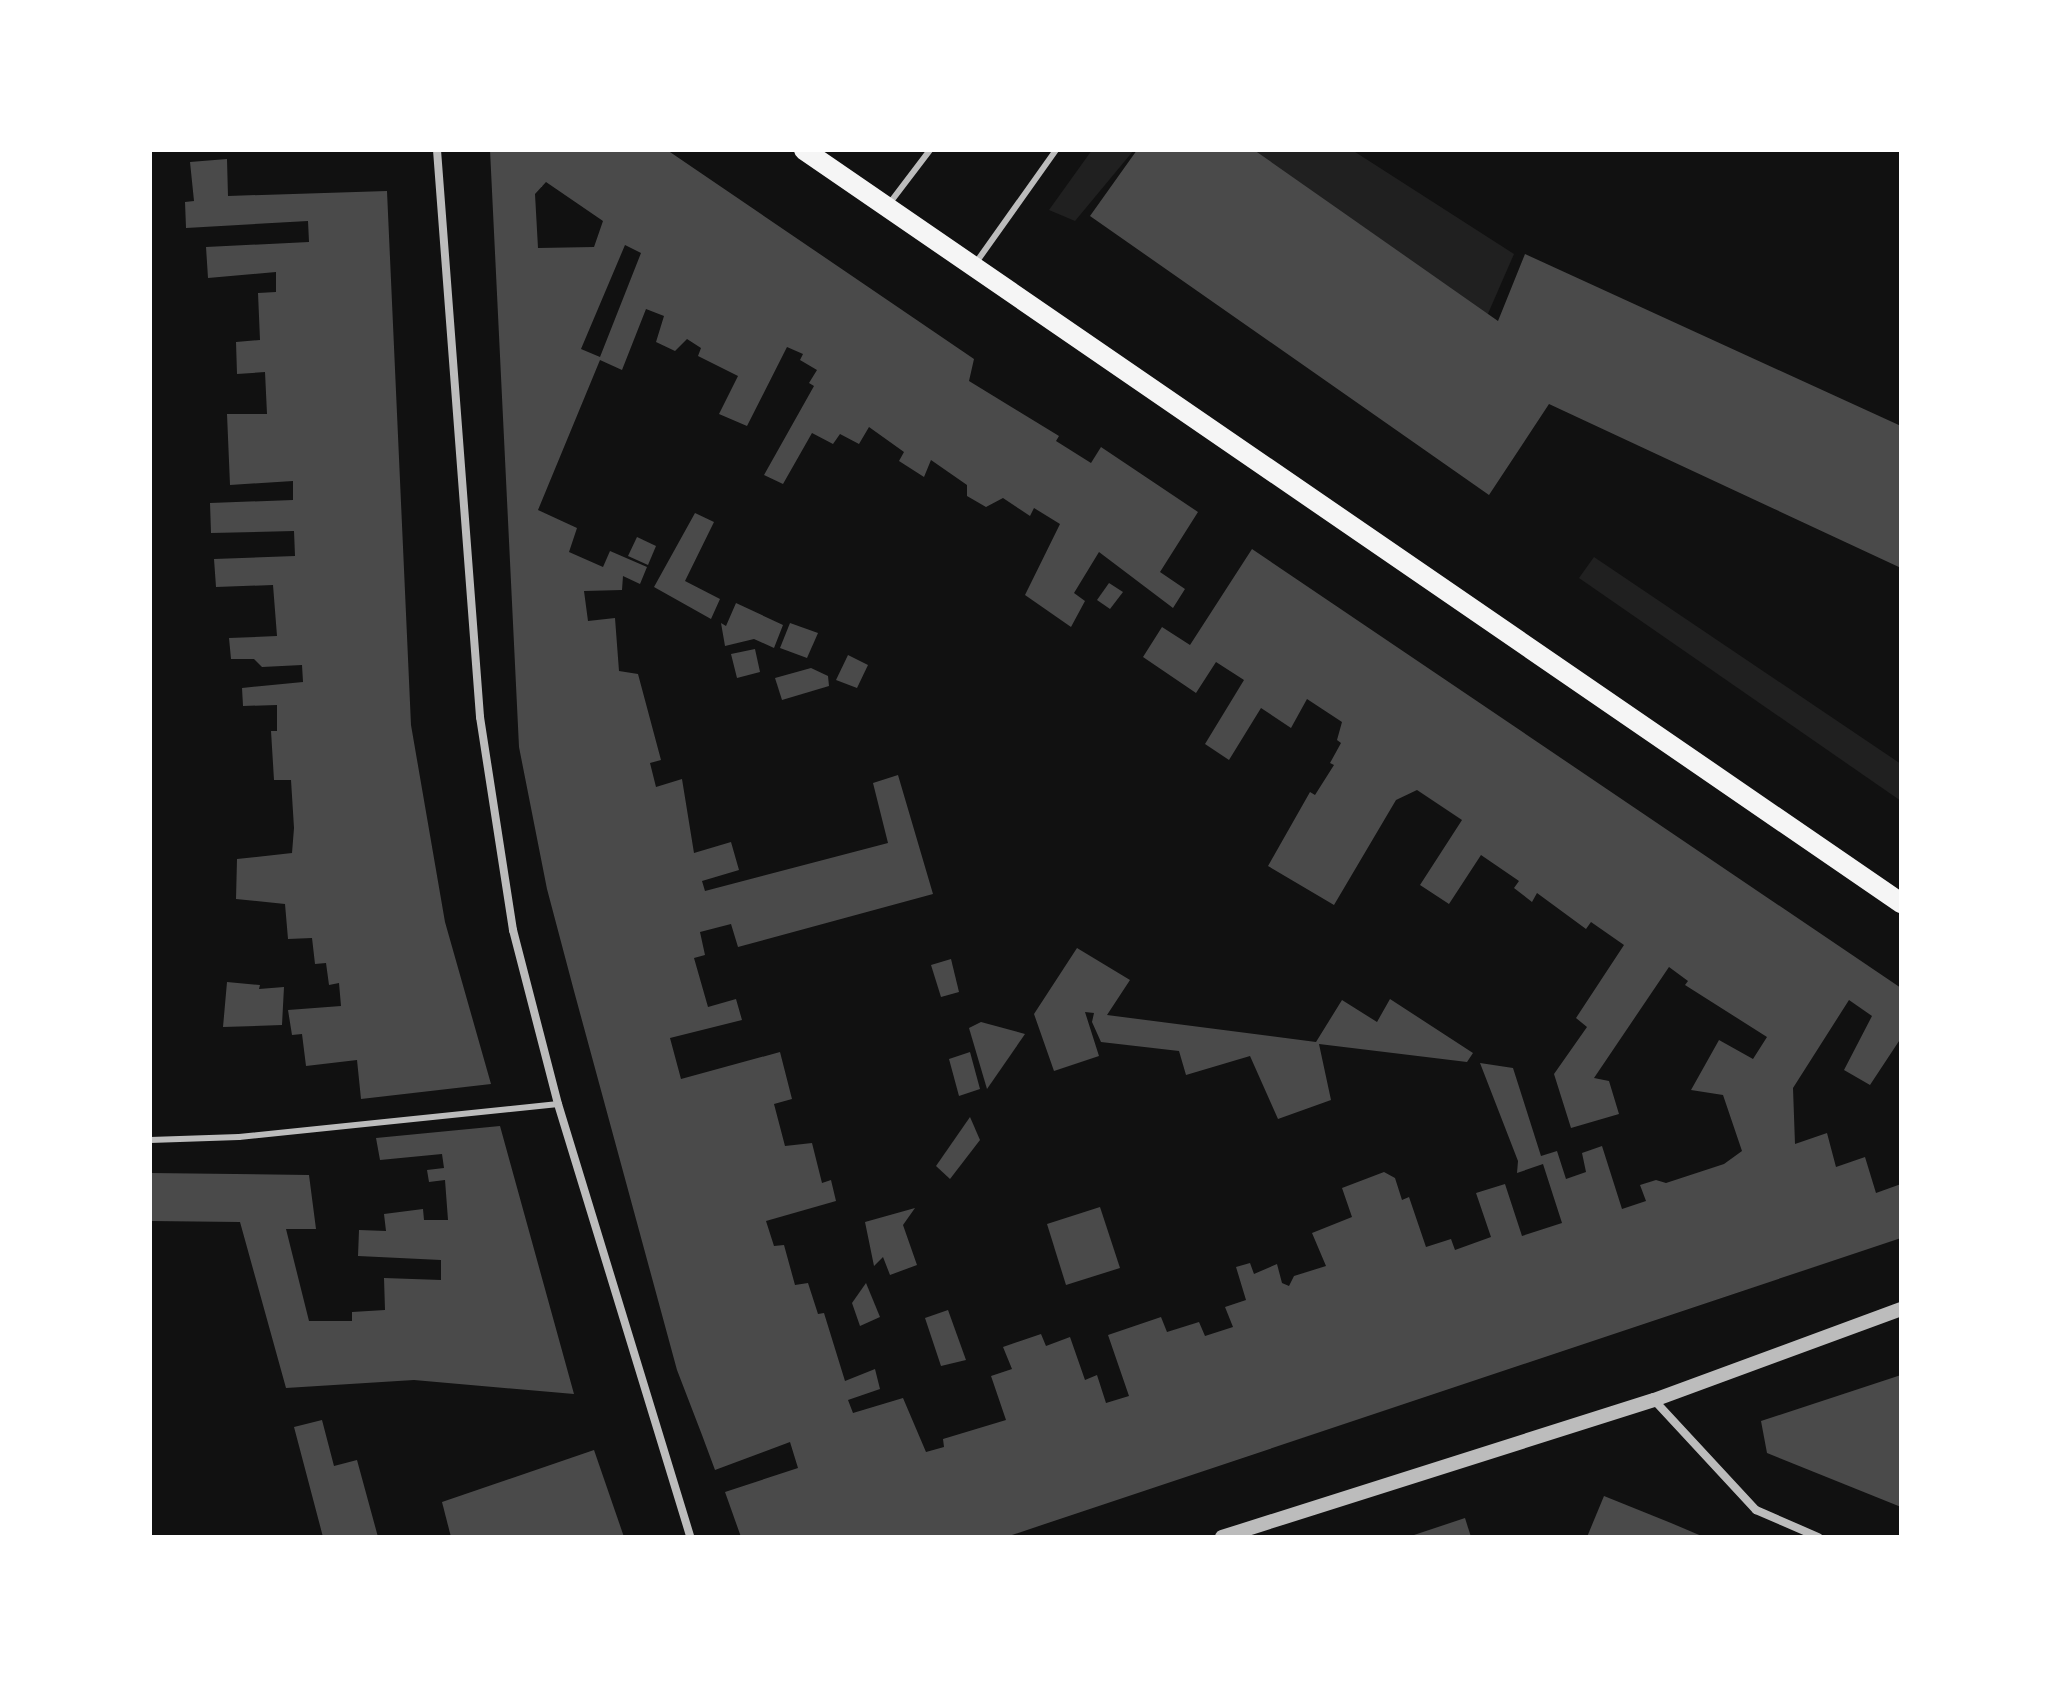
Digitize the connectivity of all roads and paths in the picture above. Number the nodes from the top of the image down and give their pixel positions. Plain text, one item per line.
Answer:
1 (437, 150) edge
2 (804, 150) edge
3 (930, 150) edge
4 (1056, 150) edge
5 (886, 208) junction
6 (974, 265) junction
7 (1901, 903) edge
8 (558, 1104) junction
9 (150, 1140) edge
10 (1901, 1309) edge
11 (1654, 1400) junction
12 (690, 1537) edge
13 (1222, 1537) edge
14 (1818, 1537) edge

1 - 8 street
2 - 5 main road
3 - 5 lane
4 - 6 lane
5 - 6 main road
6 - 7 main road
8 - 9 lane
8 - 12 street
10 - 11 street
11 - 13 street
11 - 14 street

